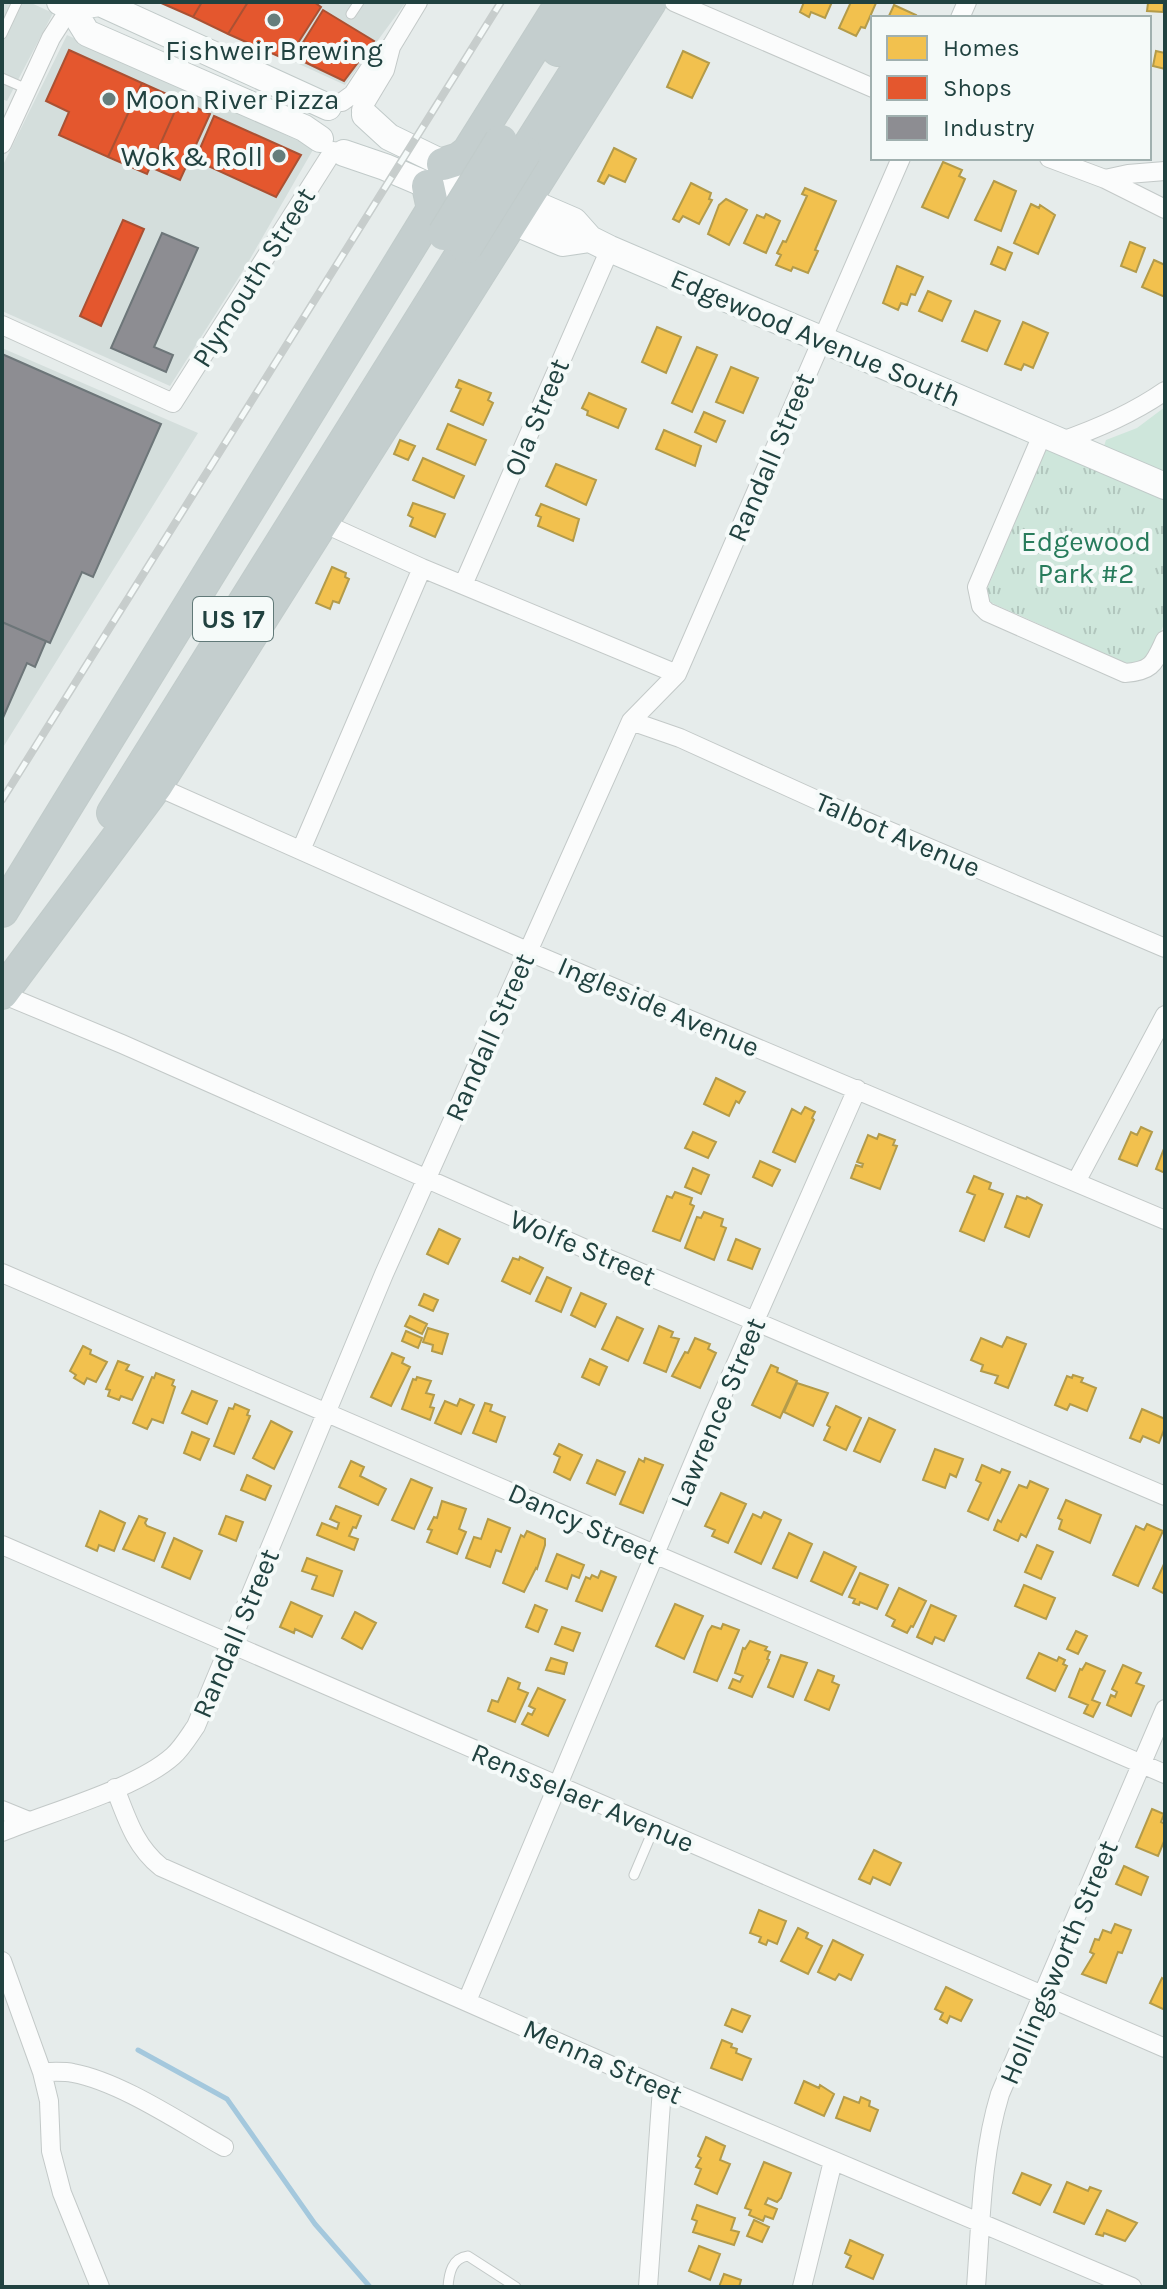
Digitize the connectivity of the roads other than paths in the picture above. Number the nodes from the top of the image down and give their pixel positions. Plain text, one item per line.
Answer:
1 (17, 2) edge
2 (359, 2) edge
3 (418, 2) edge
4 (562, 2) edge
5 (589, 2) edge
6 (620, 2) edge
7 (650, 2) edge
8 (674, 2) edge
9 (68, 4) edge
10 (351, 14) dead end
11 (2, 33) edge
12 (2, 78) edge
13 (871, 87) edge
14 (27, 89) junction
15 (349, 108) junction
16 (2, 144) edge
17 (513, 147) junction
18 (332, 148) junction
19 (900, 160) edge
20 (1054, 160) edge
21 (1165, 171) edge
22 (436, 175) junction
23 (1105, 179) junction
24 (1165, 209) edge
25 (519, 211) junction
26 (455, 240) junction
27 (600, 244) junction
28 (2, 325) edge
29 (821, 340) junction
30 (1165, 391) edge
31 (1050, 438) junction
32 (1165, 486) edge
33 (323, 523) junction
34 (422, 568) junction
35 (463, 585) junction
36 (1165, 640) edge
37 (677, 674) junction
38 (631, 721) junction
39 (156, 786) junction
40 (301, 850) junction
41 (2, 914) edge
42 (1165, 948) edge
43 (527, 951) junction
44 (2, 993) edge
45 (1165, 1015) edge
46 (857, 1089) junction
47 (426, 1179) junction
48 (1076, 1182) junction
49 (1165, 1220) edge
50 (2, 1273) edge
51 (756, 1320) junction
52 (326, 1413) junction
53 (1165, 1496) edge
54 (2, 1545) edge
55 (656, 1555) junction
56 (232, 1644) junction
57 (1165, 1709) edge
58 (1142, 1764) junction
59 (1165, 1774) edge
60 (558, 1787) junction
61 (115, 1788) junction
62 (2, 1810) edge
63 (29, 1821) junction
64 (654, 1828) junction
65 (2, 1832) edge
66 (634, 1875) dead end
67 (2, 1961) edge
68 (1041, 1994) junction
69 (467, 2001) junction
70 (1165, 2048) edge
71 (42, 2072) junction
72 (662, 2088) junction
73 (224, 2147) dead end
74 (833, 2161) junction
75 (981, 2223) junction
76 (100, 2287) edge
77 (448, 2287) edge
78 (516, 2287) edge
79 (648, 2287) edge
80 (802, 2287) edge
81 (976, 2287) edge
82 (1132, 2287) edge

1 - 11 lane
2 - 10 lane
3 - 15 street
4 - 22 highway
5 - 17 highway, US 17
6 - 17 highway, US 17
7 - 25 highway
8 - 13 street
9 - 14 street
9 - 15 main road, Edgewood Avenue South
9 - 18 main road, Edgewood Avenue South
12 - 14 lane
14 - 16 street
15 - 18 main road
15 - 18 main road
15 - 22 main road, Edgewood Avenue South
17 - 26 highway, US 17, bridge
18 - 22 main road, Edgewood Avenue South
18 - 28 street, Plymouth Street
19 - 29 street, Randall Street
20 - 23 street
21 - 23 street
22 - 25 main road, Edgewood Avenue South
22 - 41 highway
23 - 24 street
25 - 27 main road, Edgewood Avenue South
25 - 33 highway
26 - 41 highway, US 17
26 - 44 highway, US 17
27 - 29 main road, Edgewood Avenue South
27 - 35 street, Ola Street
29 - 31 main road, Edgewood Avenue South
29 - 37 street, Randall Street
30 - 31 street
31 - 32 main road, Edgewood Avenue South
31 - 36 street
33 - 34 street
33 - 39 highway
34 - 35 street
34 - 40 street
35 - 37 street
37 - 38 street, Randall Street
38 - 42 street, Talbot Avenue
38 - 43 street, Randall Street
39 - 40 street, Ingleside Avenue
39 - 44 highway
40 - 43 street, Ingleside Avenue
43 - 46 street, Ingleside Avenue
43 - 47 street, Randall Street
44 - 47 street, Wolfe Street
45 - 48 street
46 - 48 street, Ingleside Avenue
46 - 51 street, Lawrence Street
47 - 51 street, Wolfe Street
47 - 52 street, Randall Street
48 - 49 street, Ingleside Avenue
50 - 52 street, Dancy Street
51 - 53 street, Wolfe Street
51 - 55 street, Lawrence Street
52 - 55 street, Dancy Street
52 - 56 street, Randall Street
54 - 56 street, Rensselaer Avenue
55 - 58 street, Dancy Street
55 - 60 street, Lawrence Street
56 - 60 street, Rensselaer Avenue
56 - 61 street, Randall Street
57 - 58 street, Hollingsworth Street
58 - 59 street, Dancy Street
58 - 68 street, Hollingsworth Street
60 - 64 street, Rensselaer Avenue
60 - 69 street, Lawrence Street
61 - 63 street, Randall Street
61 - 69 street, Menna Street
62 - 63 street
63 - 65 street, Randall Street
64 - 66 lane
64 - 68 street, Rensselaer Avenue
67 - 71 street
68 - 70 street, Rensselaer Avenue
68 - 75 street, Hollingsworth Street
69 - 72 street, Menna Street
71 - 73 street
71 - 76 street
72 - 74 street, Menna Street
72 - 79 street
74 - 75 street, Menna Street
74 - 80 street
75 - 81 street, Hollingsworth Street
75 - 82 street, Menna Street
77 - 78 lane

